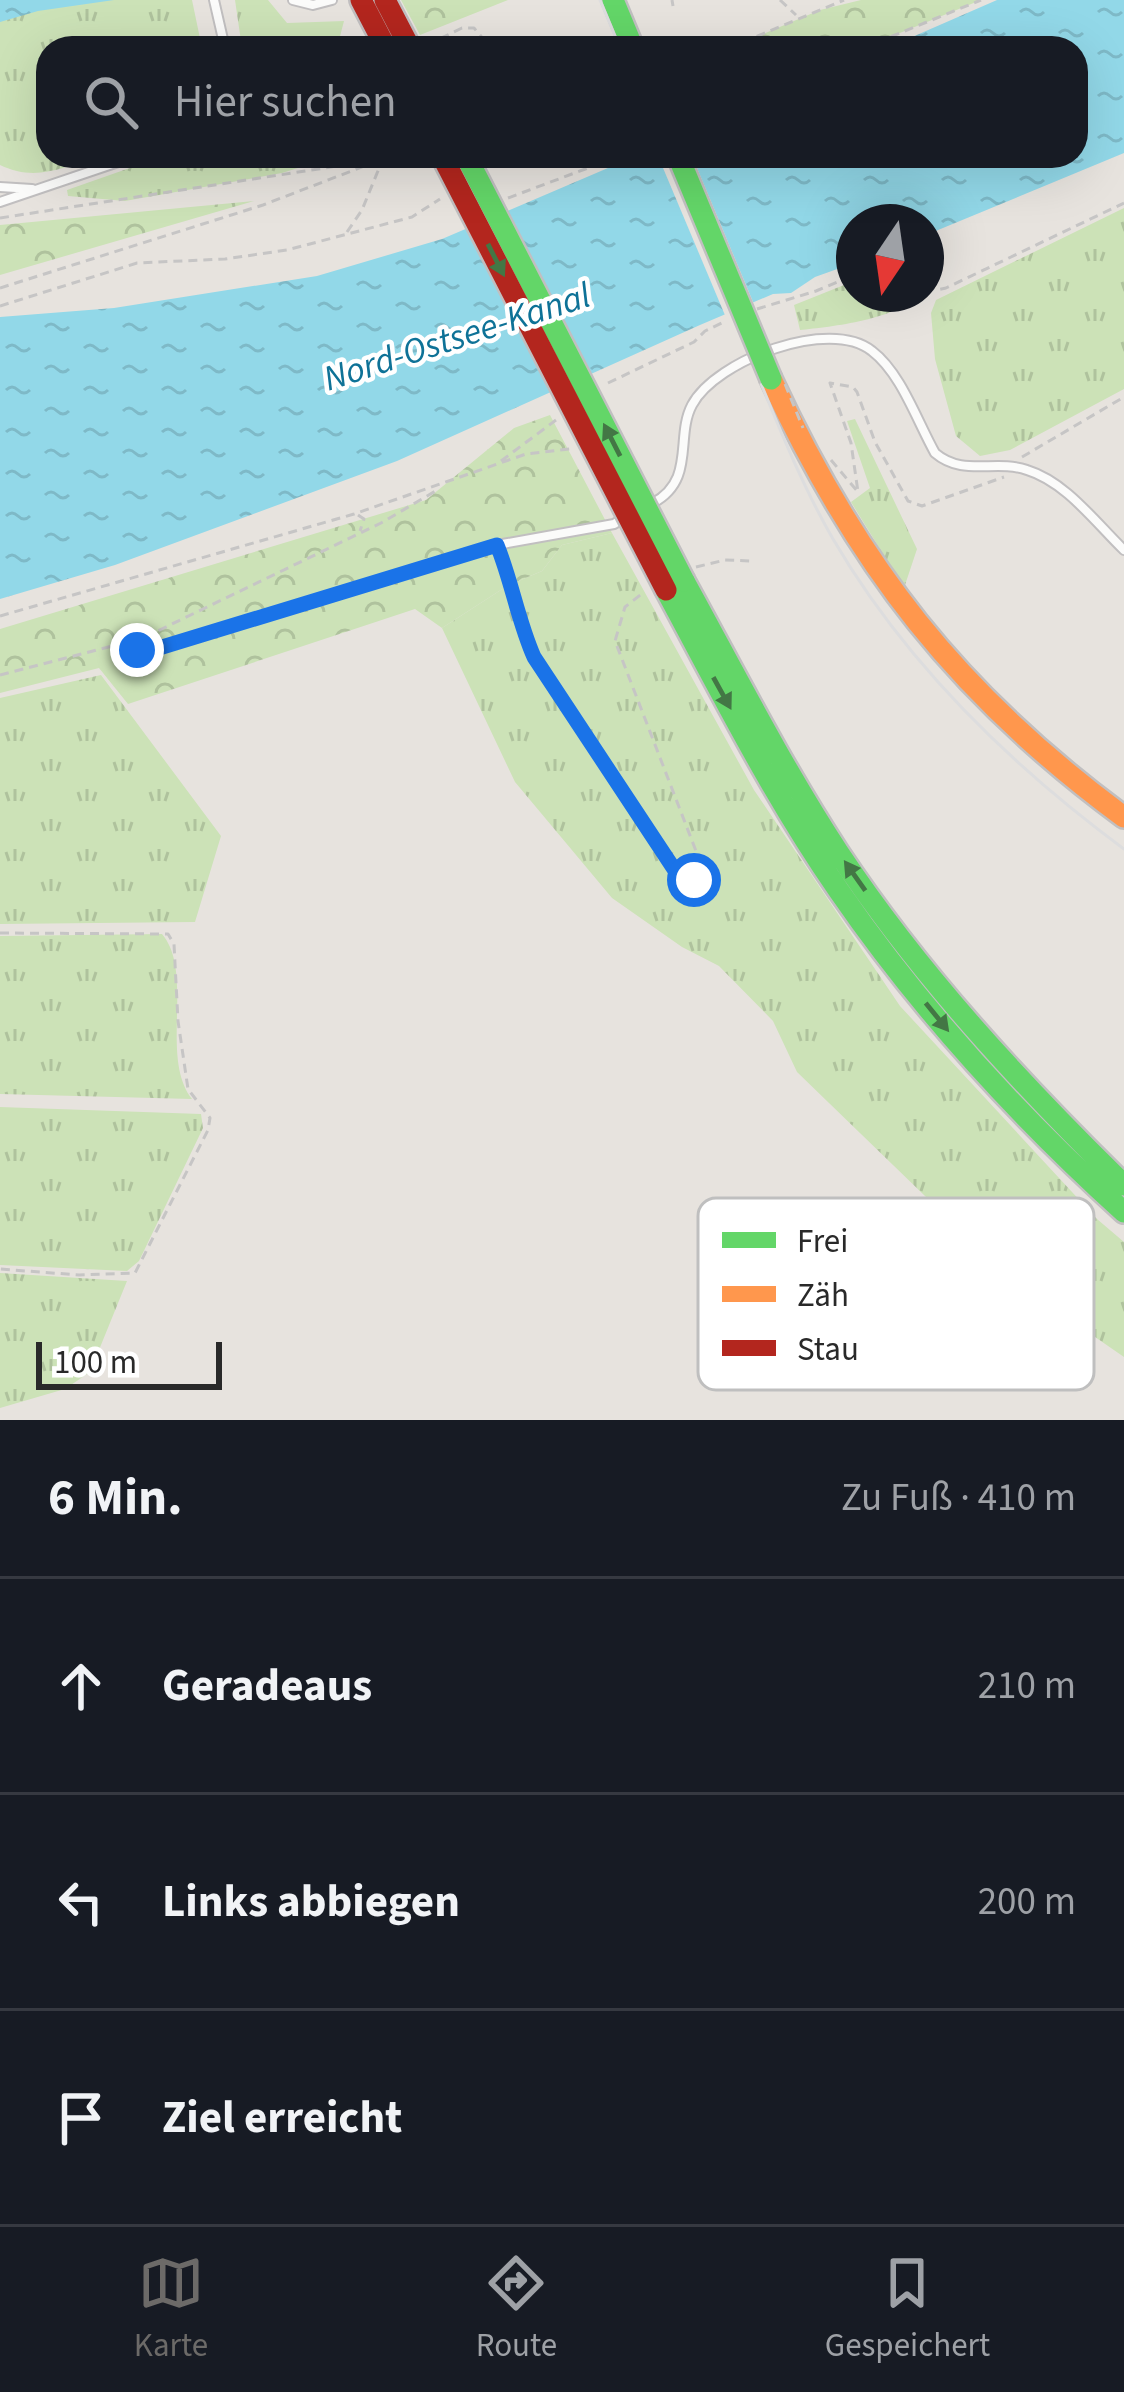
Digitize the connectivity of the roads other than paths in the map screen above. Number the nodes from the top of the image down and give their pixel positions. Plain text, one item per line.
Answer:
1 (214, 0) edge
2 (293, 0) edge
3 (332, 0) edge
4 (361, 0) edge
5 (385, 0) edge
6 (222, 36) edge
7 (380, 36) edge
8 (404, 36) edge
9 (101, 168) edge
10 (448, 168) edge
11 (472, 168) edge
12 (683, 168) edge
13 (0, 188) edge
14 (40, 189) junction
15 (0, 202) edge
16 (497, 545) road end
17 (1124, 550) edge
18 (671, 583) junction
19 (1124, 817) edge
20 (1124, 1185) edge
21 (1124, 1212) edge

1 - 6 lane
2 - 3 lane
4 - 7 main road
5 - 8 main road
9 - 14 lane
10 -> 18 main road, bridge
18 -> 11 main road, bridge
12 - 19 main road, bridge
13 - 14 lane
14 - 15 lane
16 - 17 lane
20 -> 18 main road
18 -> 21 main road

